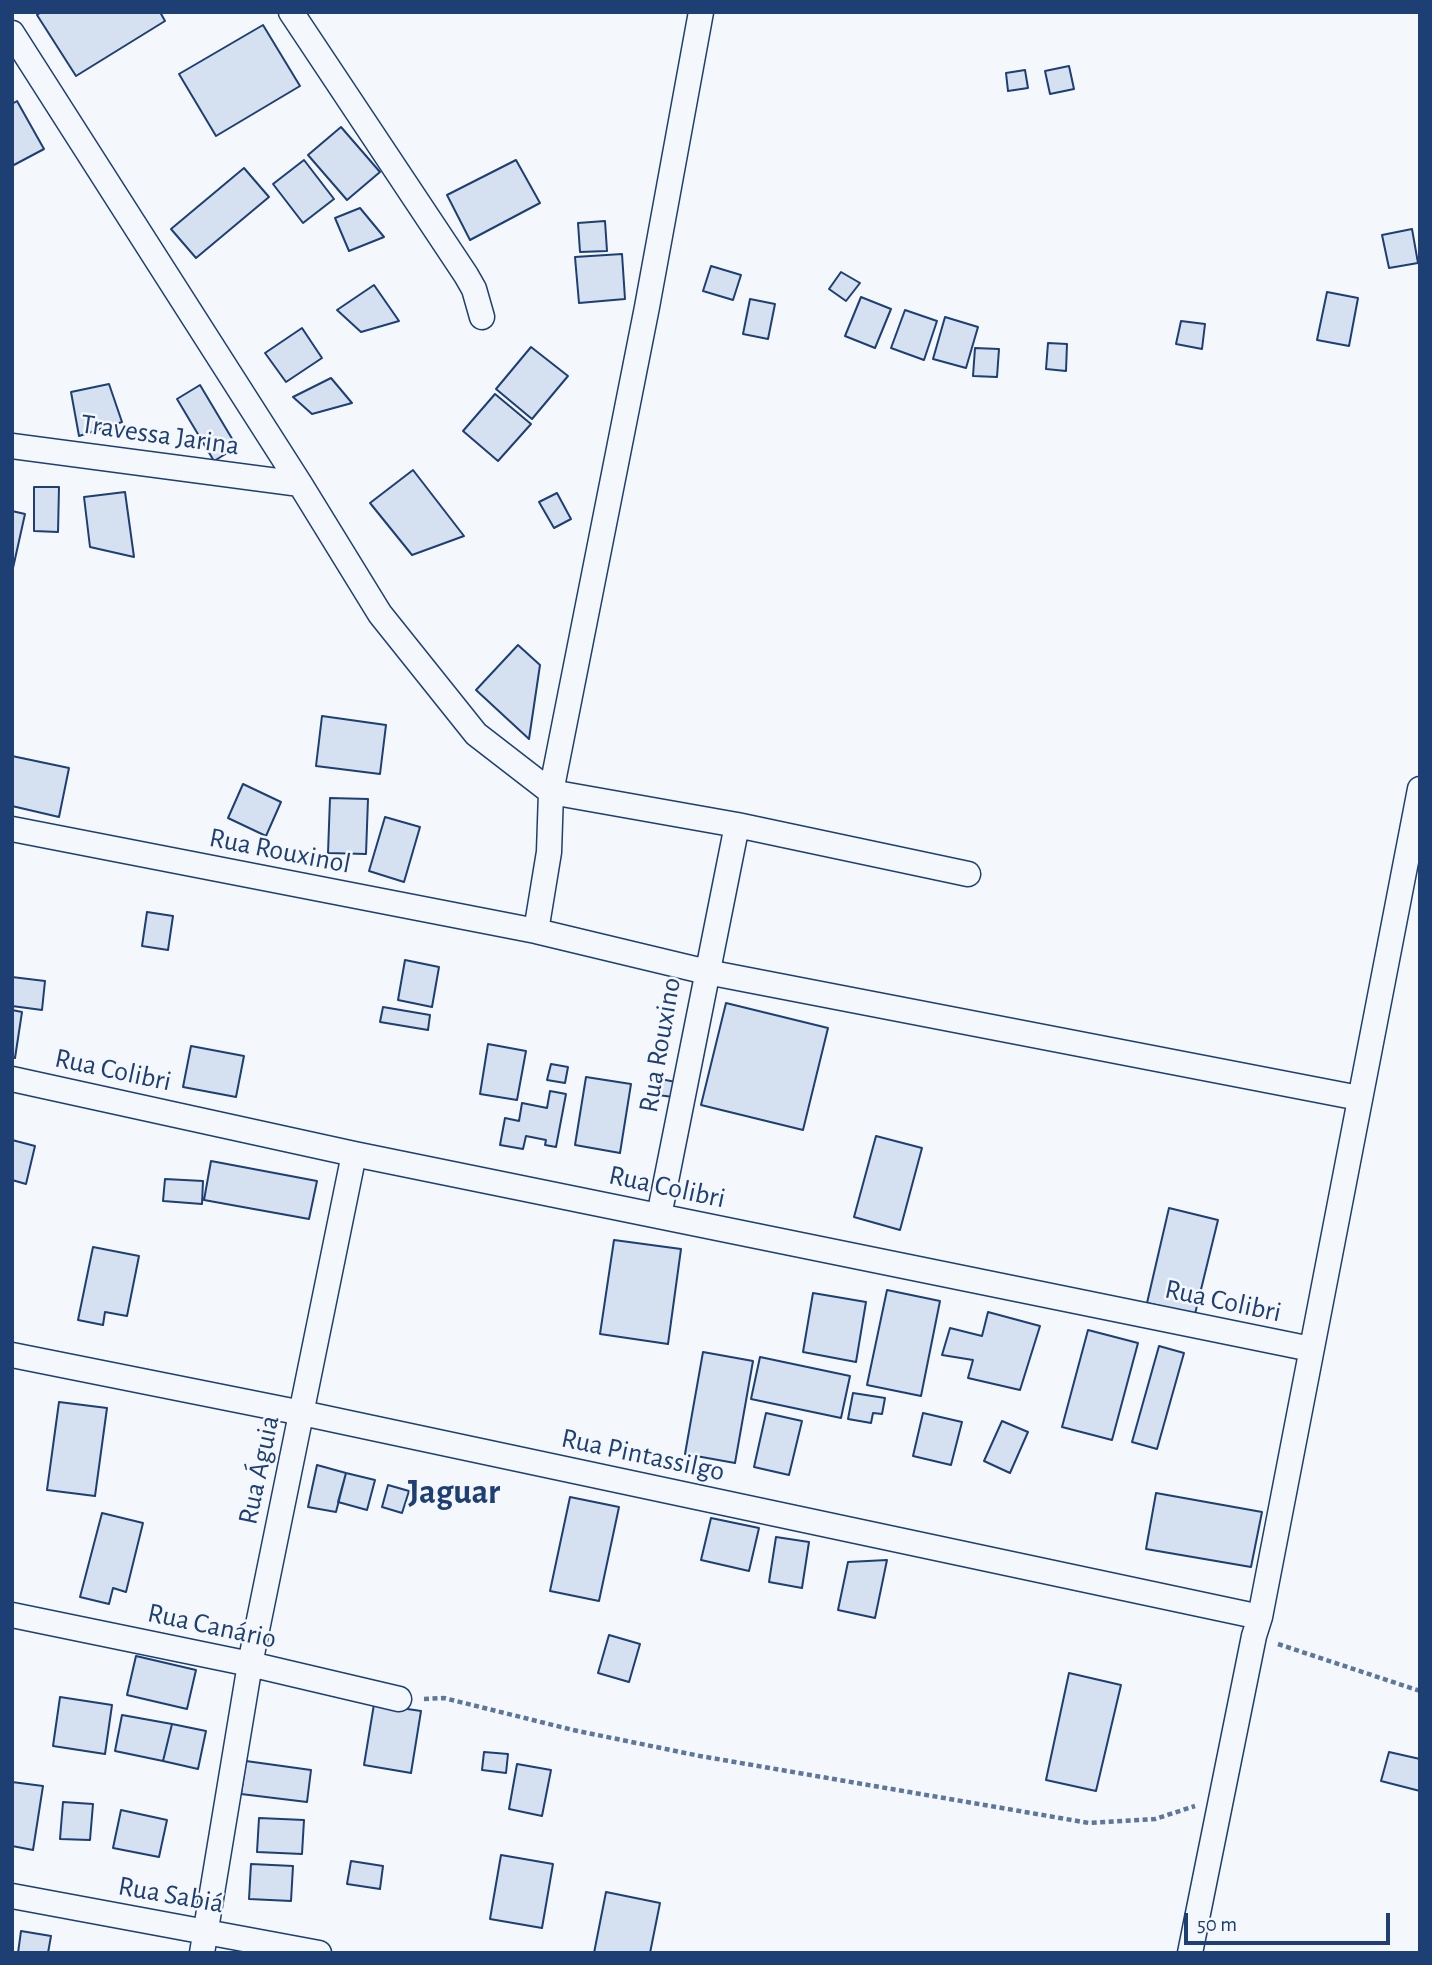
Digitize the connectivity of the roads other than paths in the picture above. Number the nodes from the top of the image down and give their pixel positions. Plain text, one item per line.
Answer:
1 (291, 12) edge
2 (701, 12) edge
3 (12, 33) edge
4 (482, 317) dead end
5 (12, 446) edge
6 (300, 484) junction
7 (1420, 789) edge
8 (551, 792) junction
9 (737, 825) junction
10 (12, 829) edge
11 (968, 874) dead end
12 (536, 931) junction
13 (707, 972) junction
14 (12, 1079) edge
15 (1360, 1098) junction
16 (354, 1154) junction
17 (659, 1216) junction
18 (1311, 1349) junction
19 (12, 1355) edge
20 (302, 1413) junction
21 (12, 1615) edge
22 (1257, 1627) junction
23 (250, 1664) junction
24 (399, 1699) road end
25 (12, 1896) edge
26 (204, 1942) edge
27 (319, 1953) edge
28 (1190, 1953) edge

1 - 4 street
2 - 8 street
3 - 6 street
5 - 6 street, Travessa Jarina
6 - 8 street
7 - 15 street
8 - 9 street
8 - 12 street
9 - 11 street
9 - 13 street
10 - 12 street, Rua Rouxinol
12 - 13 street, Rua Rouxino
13 - 15 street
13 - 17 street, Rua Rouxino
14 - 16 street, Rua Colibri
15 - 18 street
16 - 17 street, Rua Colibri
16 - 20 street, Rua Águia
17 - 18 street, Rua Colibri
18 - 22 street
19 - 20 street, Rua Pintassilgo
20 - 22 street, Rua Pintassilgo
20 - 23 street, Rua Águia
21 - 23 street, Rua Canário
22 - 28 street
23 - 24 street, Rua Canário
23 - 26 street, Rua Águia
25 - 26 street, Rua Sabiá
26 - 27 street, Rua Sabiá

